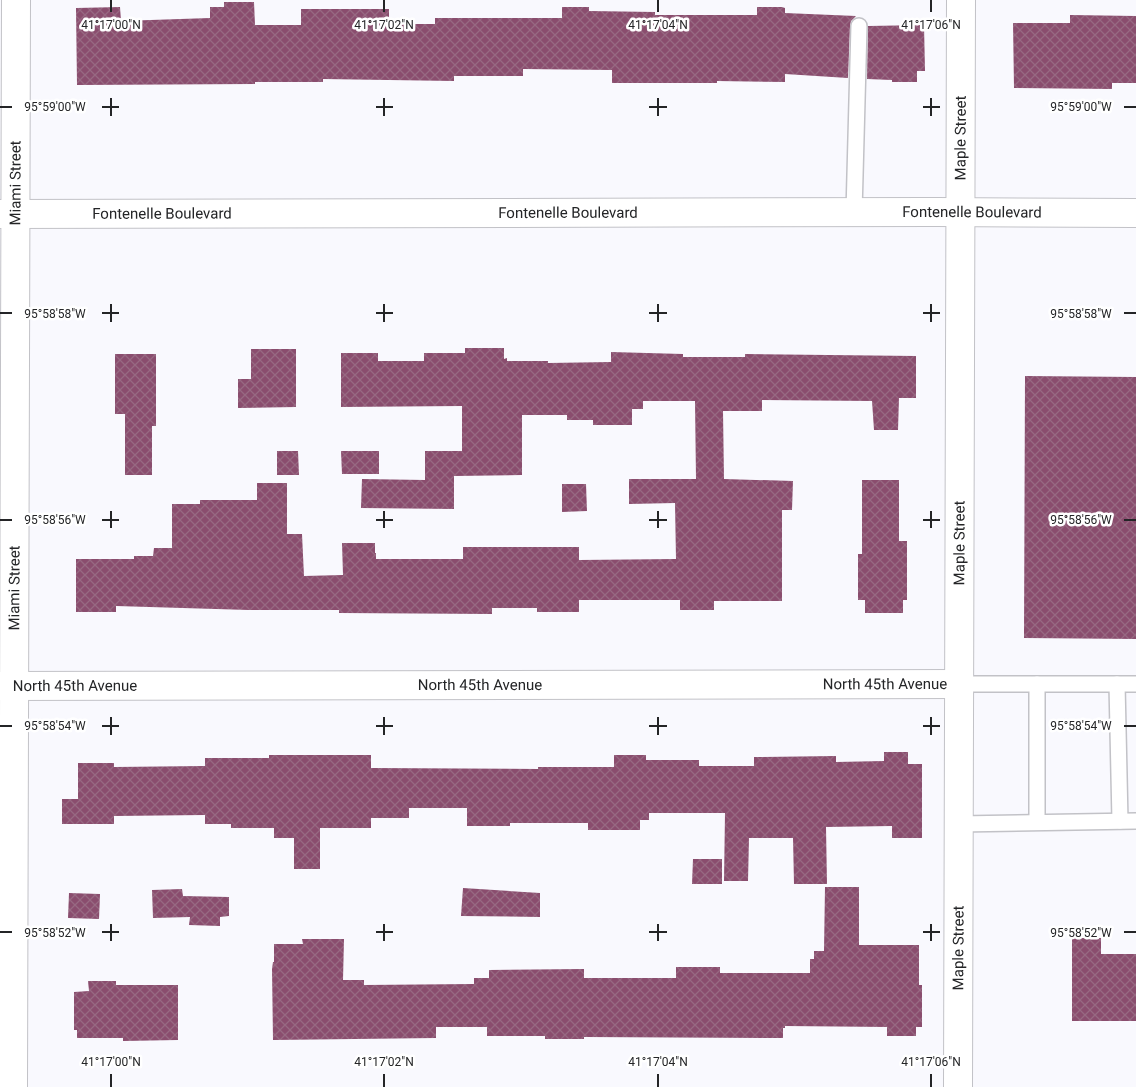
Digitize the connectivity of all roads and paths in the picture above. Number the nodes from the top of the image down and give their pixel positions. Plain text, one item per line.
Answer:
1 (16, 0) edge
2 (961, 0) edge
3 (859, 26) dead end
4 (854, 212) junction
5 (960, 212) junction
6 (1136, 213) edge
7 (8, 214) edge
8 (960, 684) junction
9 (1037, 684) junction
10 (1117, 684) junction
11 (1136, 684) edge
12 (7, 686) edge
13 (1120, 821) junction
14 (1136, 821) edge
15 (1037, 822) junction
16 (959, 824) junction
17 (13, 1087) edge
18 (958, 1087) edge

1 - 7 street, Miami Street
2 - 5 street, Maple Street
3 - 4 lane
4 - 5 street, Fontenelle Boulevard
4 - 7 street, Fontenelle Boulevard
5 - 6 street, Fontenelle Boulevard
5 - 8 street, Maple Street
7 - 12 street, Miami Street
8 - 9 lane
8 - 12 street, North 45th Avenue
8 - 16 street, Maple Street
9 - 10 lane
9 - 15 lane
10 - 11 lane
10 - 13 lane
12 - 17 street, Miami Street
13 - 14 lane
13 - 15 lane
15 - 16 lane
16 - 18 street, Maple Street

